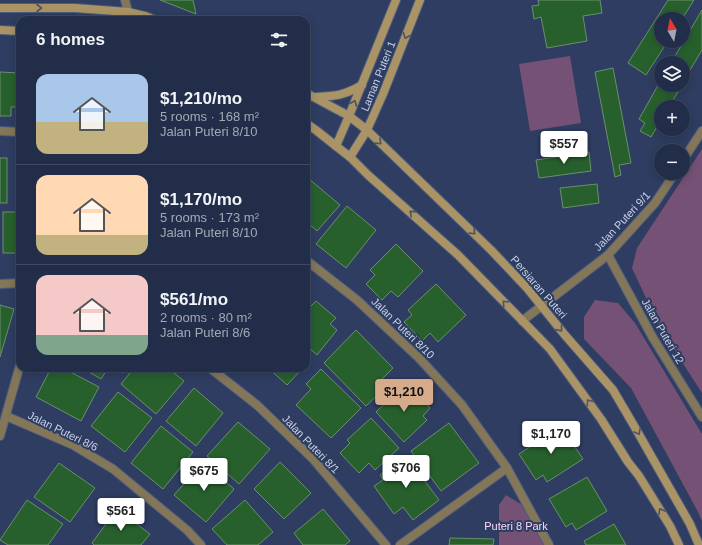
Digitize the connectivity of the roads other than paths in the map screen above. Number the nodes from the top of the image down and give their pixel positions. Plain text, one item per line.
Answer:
1 (126, 0) edge
2 (396, 0) edge
3 (420, 0) edge
4 (0, 8) edge
5 (128, 12) junction
6 (145, 16) edge
7 (0, 30) edge
8 (16, 31) edge
9 (362, 85) junction
10 (310, 95) edge
11 (310, 96) edge
12 (349, 116) junction
13 (310, 125) edge
14 (367, 130) junction
15 (0, 131) edge
16 (702, 131) edge
17 (16, 132) edge
18 (336, 146) junction
19 (690, 149) edge
20 (350, 157) junction
21 (670, 180) edge
22 (608, 255) junction
23 (310, 263) edge
24 (16, 283) edge
25 (0, 284) edge
26 (541, 306) junction
27 (522, 321) junction
28 (18, 372) edge
29 (215, 372) edge
30 (6, 416) junction
31 (702, 417) edge
32 (0, 436) edge
33 (507, 468) junction
34 (201, 545) edge
35 (386, 545) edge
36 (400, 545) edge
37 (549, 545) edge
38 (679, 545) edge
39 (699, 545) edge

1 - 5 street
2 - 9 main road, Laman Puteri 1
3 -> 14 main road, Laman Puteri 1
4 -> 5 main road
5 - 6 main road
7 - 8 main road
9 - 10 main road
12 -> 9 main road, Laman Puteri 1
11 - 12 main road, Persiaran Puteri
12 - 14 main road, Persiaran Puteri
12 - 18 main road, Laman Puteri 1
13 - 18 main road
14 - 20 main road, Laman Puteri 1
14 -> 26 main road, Persiaran Puteri
15 - 17 street
16 - 19 street
18 - 20 main road
27 -> 20 main road
21 - 22 street, Jalan Puteri 9/1
22 - 26 street, Jalan Puteri 9/1
22 - 31 street, Jalan Puteri 12
23 - 33 street, Jalan Puteri 8/10
24 - 25 street
26 - 27 street, Jalan Puteri 9/1
26 -> 39 main road, Persiaran Puteri
38 -> 27 main road
28 - 30 street
29 - 35 street, Jalan Puteri 8/1
30 - 32 street
30 - 34 street, Jalan Puteri 8/6
33 - 36 street
33 - 37 street, Jalan Puteri 8/10

